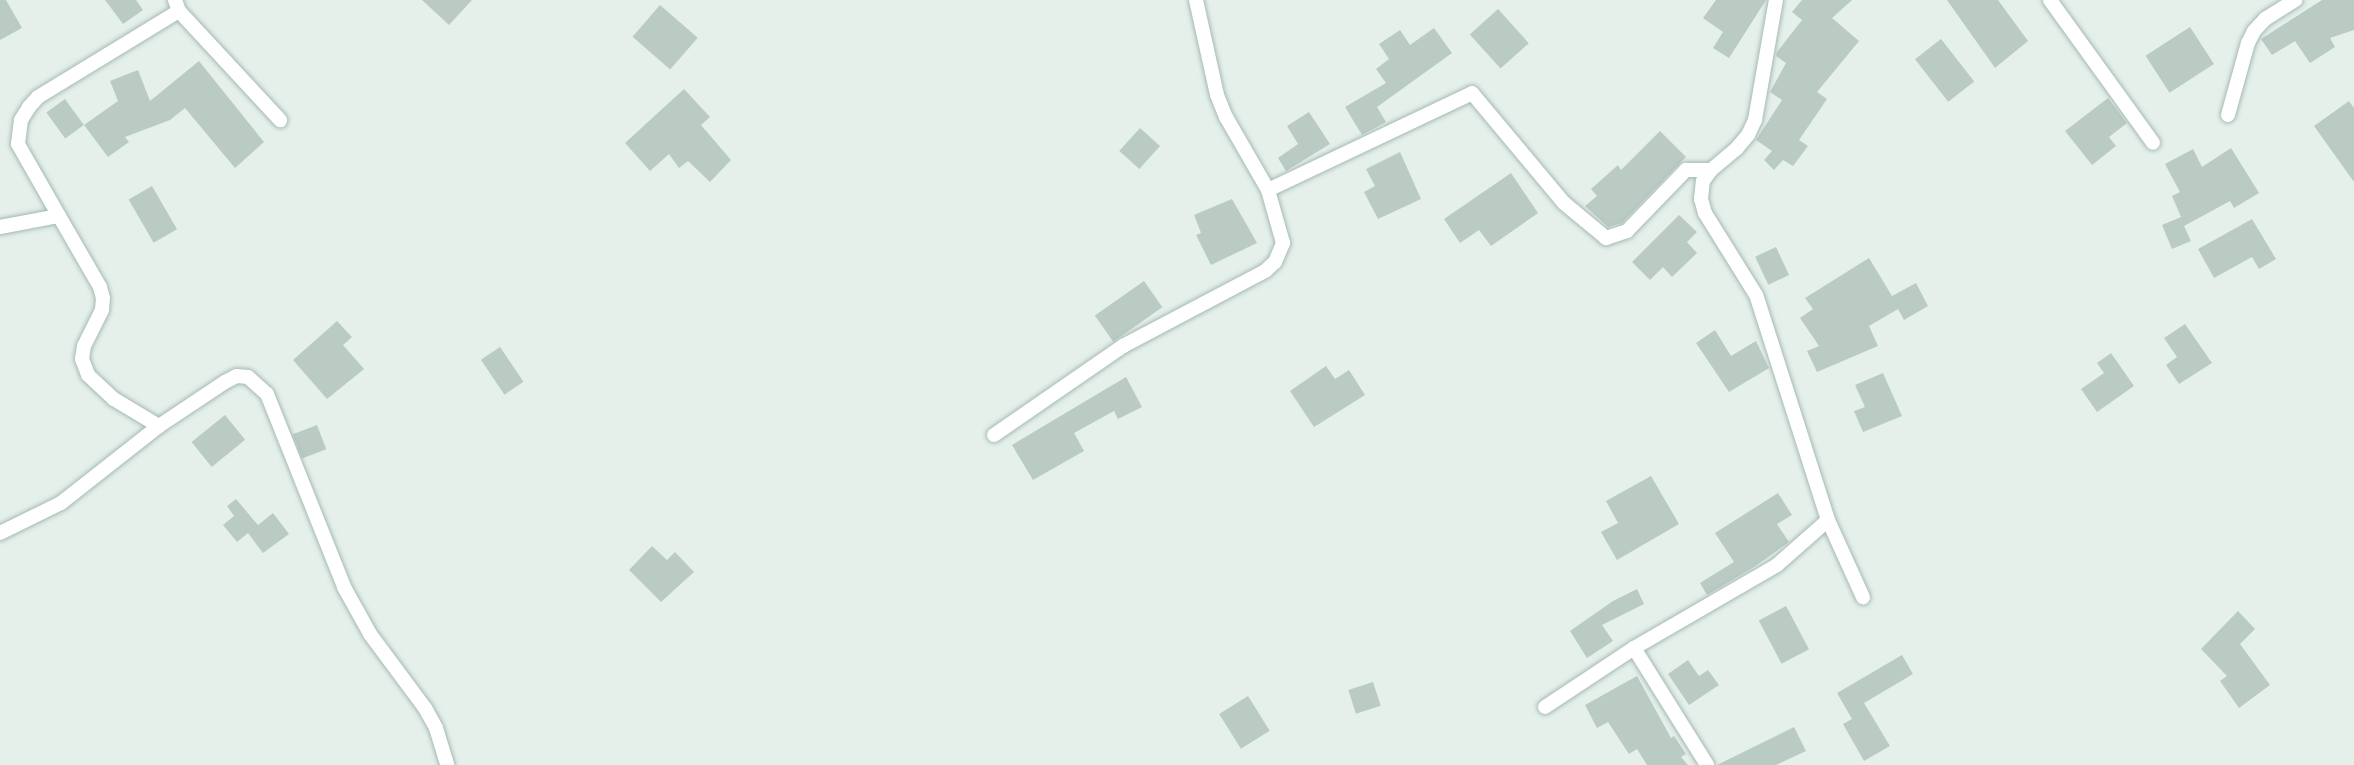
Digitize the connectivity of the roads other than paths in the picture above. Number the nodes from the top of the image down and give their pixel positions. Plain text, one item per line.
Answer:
1 (1196, 0) edge
2 (1776, 0) edge
3 (2050, 0) edge
4 (2295, 0) edge
5 (177, 6) edge
6 (2228, 115) dead end
7 (280, 120) dead end
8 (2153, 144) dead end
9 (1710, 170) junction
10 (1269, 190) junction
11 (59, 216) junction
12 (0, 227) edge
13 (159, 426) junction
14 (994, 435) dead end
15 (1828, 520) junction
16 (0, 533) edge
17 (1863, 597) dead end
18 (1634, 648) junction
19 (1545, 707) dead end
20 (447, 765) edge
21 (1707, 765) edge

1 - 10 street
2 - 9 street
3 - 8 street
4 - 6 street
5 - 7 street
5 - 11 street
9 - 10 street
9 - 15 street
10 - 14 street
11 - 12 street
11 - 13 street
13 - 16 street
13 - 20 street
15 - 17 street
15 - 18 street
18 - 19 street
18 - 21 street

